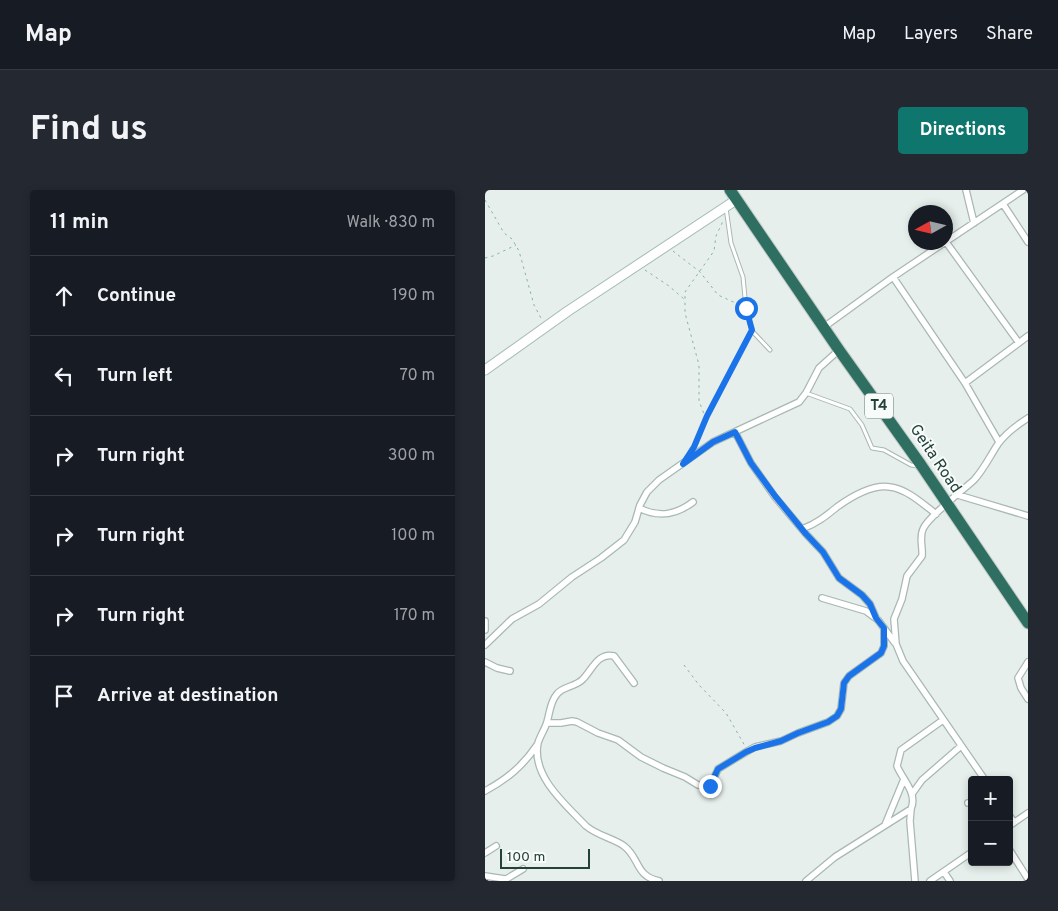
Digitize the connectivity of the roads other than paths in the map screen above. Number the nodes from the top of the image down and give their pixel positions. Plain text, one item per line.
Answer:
1 (966, 190) edge
2 (1023, 190) edge
3 (733, 195) edge
4 (1003, 204) junction
5 (727, 211) junction
6 (975, 223) junction
7 (953, 237) edge
8 (1028, 242) edge
9 (934, 250) edge
10 (952, 250) edge
11 (893, 277) junction
12 (824, 327) junction
13 (1028, 336) edge
14 (1019, 343) junction
15 (770, 350) dead end
16 (839, 350) junction
17 (485, 370) edge
18 (965, 383) junction
19 (806, 393) junction
20 (1028, 418) edge
21 (735, 432) junction
22 (999, 442) junction
23 (921, 465) junction
24 (958, 496) junction
25 (693, 502) dead end
26 (947, 505) junction
27 (639, 508) junction
28 (936, 514) junction
29 (1028, 516) edge
30 (802, 529) junction
31 (822, 598) dead end
32 (876, 618) junction
33 (485, 621) edge
34 (1028, 623) edge
35 (884, 628) junction
36 (485, 630) edge
37 (896, 644) junction
38 (485, 645) edge
39 (485, 662) edge
40 (1028, 662) edge
41 (510, 671) dead end
42 (634, 683) dead end
43 (1028, 699) edge
44 (943, 720) junction
45 (547, 722) junction
46 (538, 742) junction
47 (961, 746) junction
48 (982, 776) edge
49 (904, 779) junction
50 (485, 791) edge
51 (912, 794) junction
52 (911, 809) junction
53 (1028, 813) edge
54 (1013, 823) edge
55 (885, 825) junction
56 (495, 846) dead end
57 (485, 853) edge
58 (968, 855) edge
59 (1013, 855) edge
60 (523, 869) dead end
61 (944, 872) junction
62 (485, 876) edge
63 (1028, 879) edge
64 (504, 880) edge
65 (659, 881) edge
66 (806, 881) edge
67 (915, 881) edge
68 (930, 881) edge
69 (950, 881) edge

1 - 6 street
2 - 4 street
3 - 5 street
3 - 12 highway, Geita Road / T4
4 - 6 street
4 - 8 street
5 - 15 lane
5 - 17 street
6 - 7 street
9 - 11 street
10 - 14 street
11 - 12 street
11 - 18 street
12 - 16 highway, Geita Road / T4
13 - 14 street
14 - 18 street
16 - 19 street
16 - 23 highway, Geita Road / T4
18 - 22 street
19 - 21 street
19 - 23 lane
20 - 22 street
21 - 27 street
21 - 30 street
22 - 24 street
23 - 26 highway, Geita Road / T4
24 - 26 street
24 - 29 street
25 - 27 street
26 - 28 street
26 - 34 highway, Geita Road / T4
27 - 38 street
28 - 30 street
28 - 37 street
30 - 32 street
31 - 32 street
32 - 35 street
33 - 36 street
35 - 37 street
35 - 45 street
37 - 44 street
39 - 41 street
40 - 43 street
42 - 45 street
44 - 47 street
44 - 49 street
45 - 46 street
46 - 50 street
46 - 65 street
47 - 48 street
47 - 51 street
49 - 51 street
49 - 55 street
51 - 52 street
52 - 55 street
52 - 67 street
53 - 54 street
55 - 66 street
56 - 57 street
58 - 61 street
59 - 63 street
60 - 64 street
61 - 68 street
61 - 69 street
62 - 64 street

